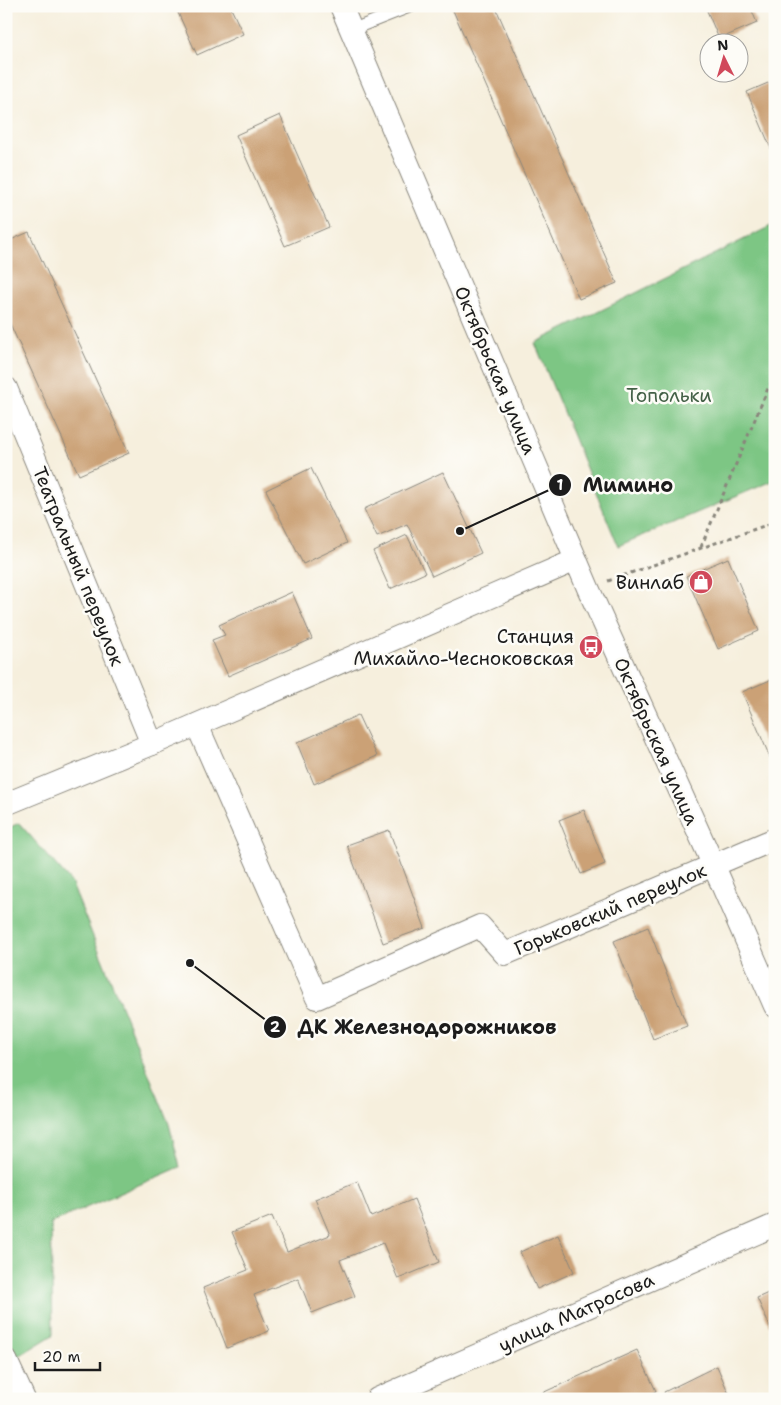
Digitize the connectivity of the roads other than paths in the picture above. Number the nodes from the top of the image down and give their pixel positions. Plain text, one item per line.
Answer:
1 (341, 6) edge
2 (412, 6) edge
3 (351, 30) junction
4 (6, 388) edge
5 (576, 560) junction
6 (197, 724) junction
7 (152, 744) junction
8 (6, 804) edge
9 (775, 840) edge
10 (714, 864) junction
11 (775, 1006) edge
12 (775, 1225) edge
13 (6, 1360) edge
14 (24, 1399) edge
15 (377, 1399) edge

1 - 3 street, Октябрьская улица
2 - 3 lane
3 - 5 street, Октябрьская улица
4 - 7 street, Театральный переулок
5 - 6 street
5 - 10 street, Октябрьская улица
6 - 7 street
6 - 10 street, Горьковский переулок
7 - 8 street
9 - 10 street, Горьковский переулок
10 - 11 street, Октябрьская улица
12 - 15 street, улица Матросова
13 - 14 street

